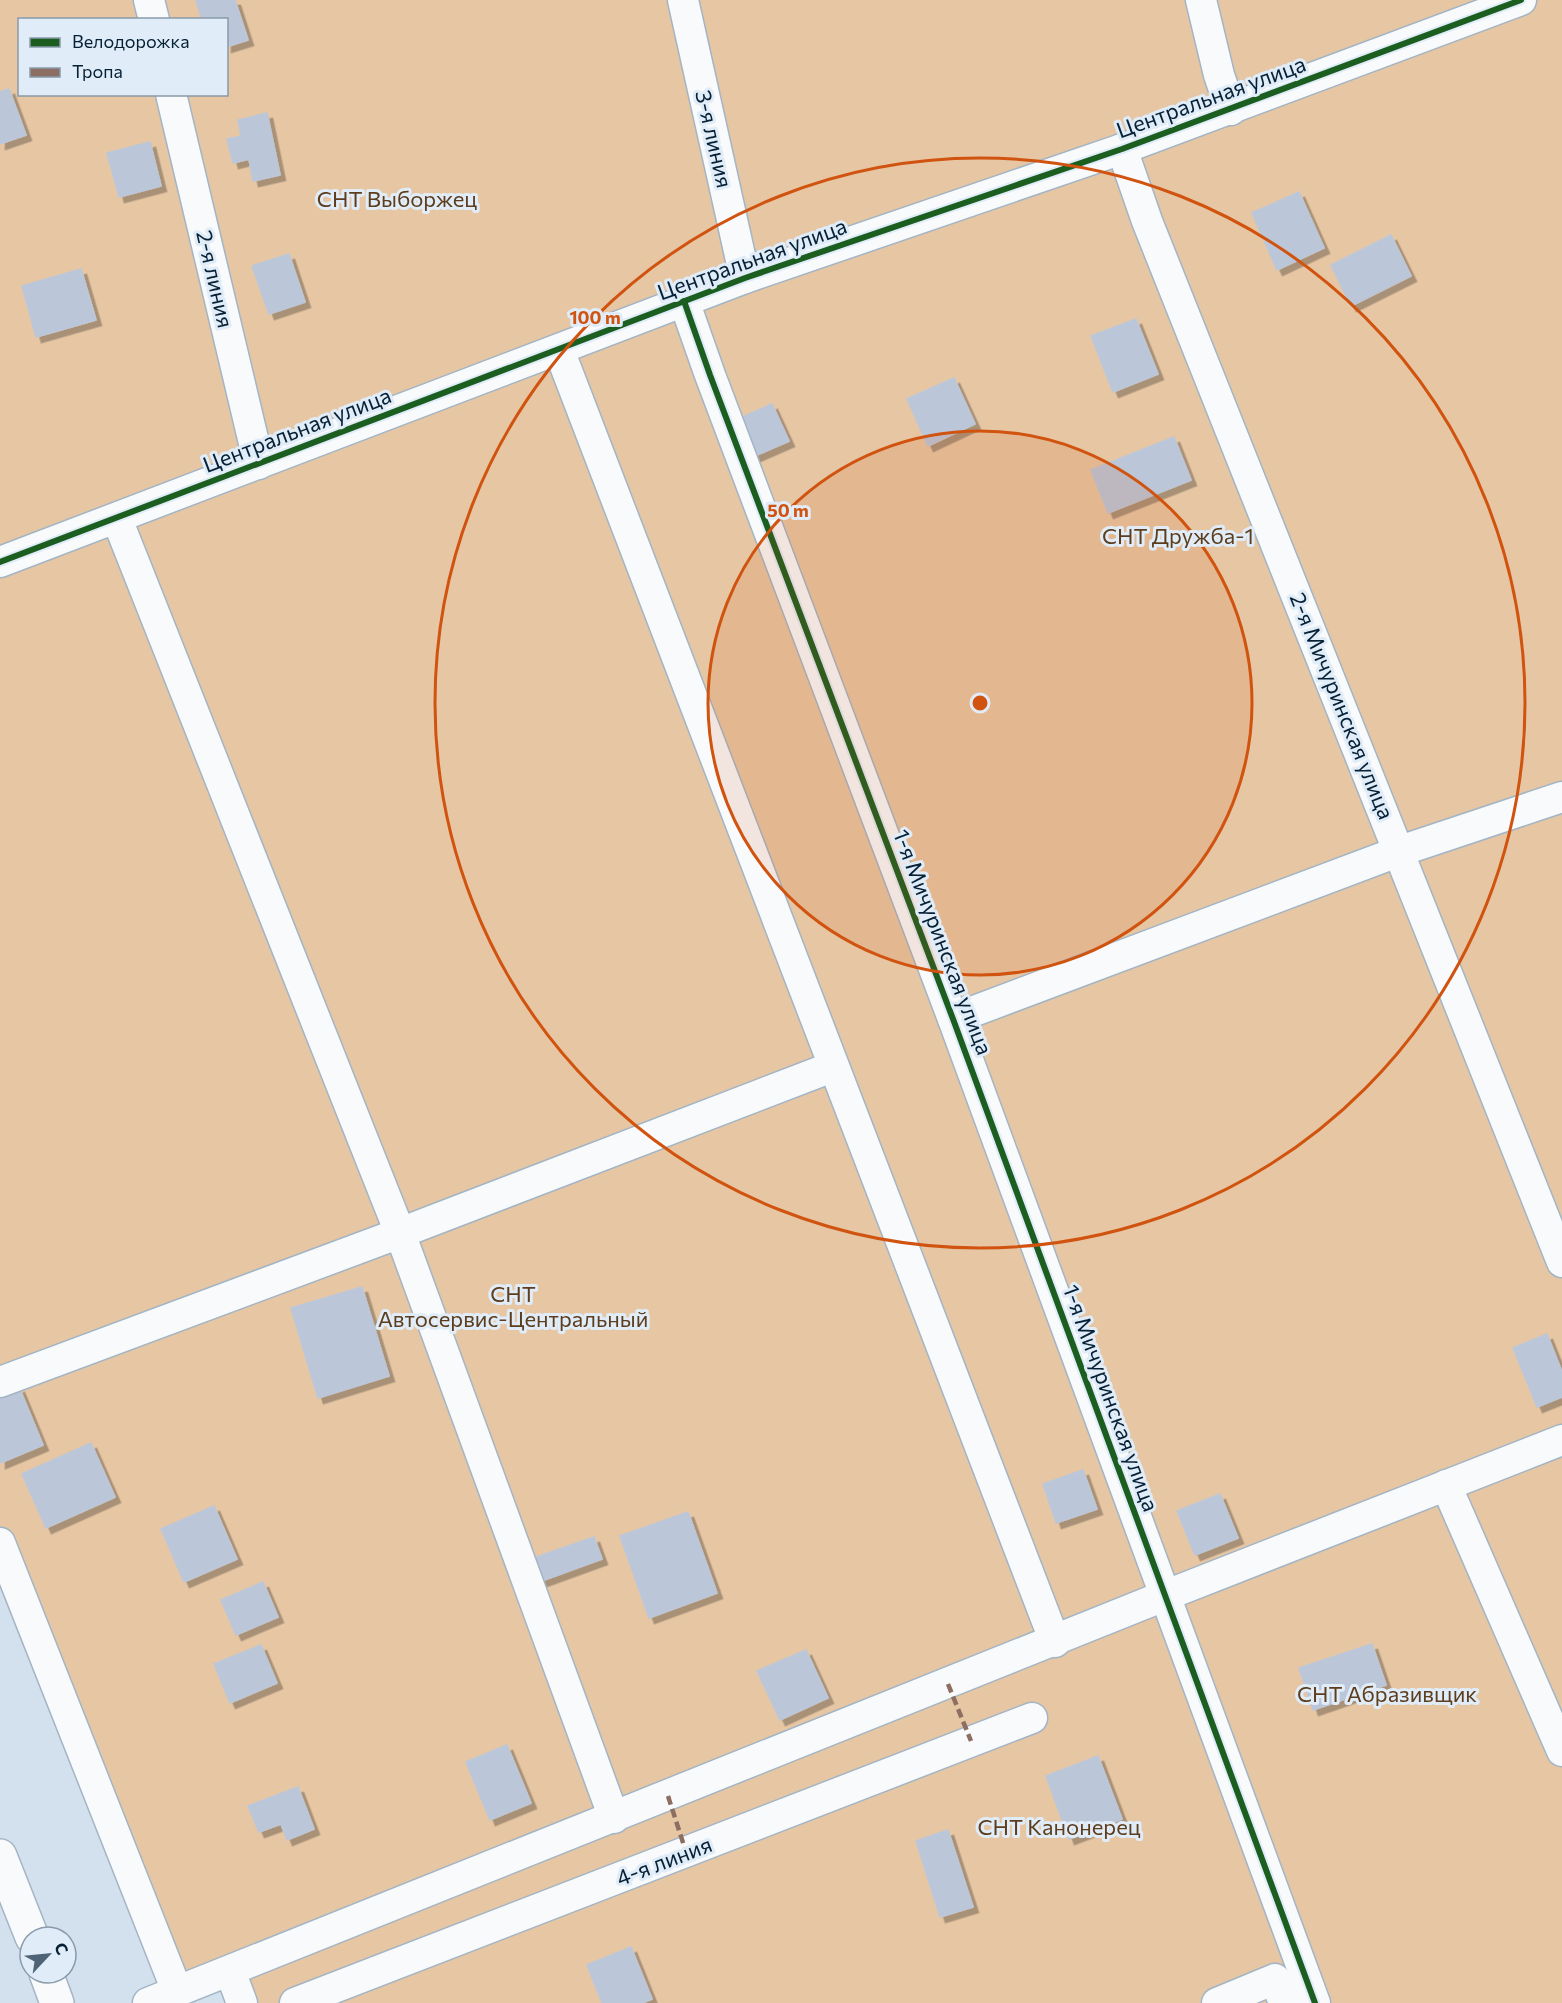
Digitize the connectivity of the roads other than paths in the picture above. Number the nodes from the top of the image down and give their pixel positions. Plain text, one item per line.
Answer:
1 (149, 0) edge
2 (682, 0) edge
3 (1201, 0) edge
4 (1521, 0) edge
5 (154, 18) edge
6 (171, 96) edge
7 (1231, 110) junction
8 (1122, 149) junction
9 (746, 278) junction
10 (684, 301) junction
11 (559, 350) junction
12 (259, 465) junction
13 (117, 519) junction
14 (0, 562) edge
15 (1562, 797) edge
16 (1400, 851) junction
17 (953, 1019) junction
18 (832, 1067) junction
19 (400, 1233) junction
20 (1562, 1262) edge
21 (0, 1382) edge
22 (1562, 1440) edge
23 (1446, 1485) junction
24 (0, 1543) edge
25 (1164, 1596) junction
26 (1055, 1642) junction
27 (1032, 1718) dead end
28 (1562, 1751) edge
29 (614, 1818) junction
30 (0, 1856) edge
31 (27, 1925) edge
32 (231, 1971) junction
33 (50, 1985) edge
34 (177, 1990) junction
35 (1280, 1991) edge
36 (57, 2003) edge
37 (148, 2003) edge
38 (242, 2003) edge
39 (295, 2003) edge
40 (1217, 2003) edge
41 (1315, 2003) edge

1 - 5 street
2 - 9 street, 3-я линия
3 - 7 street
4 - 7 street, Центральная улица
6 - 12 street, 2-я линия
7 - 8 street, Центральная улица
8 - 9 street, Центральная улица
8 - 16 street, 2-я Мичуринская улица
9 - 10 street, Центральная улица
10 - 11 street, Центральная улица
10 - 17 street, 1-я Мичуринская улица
11 - 12 street, Центральная улица
11 - 18 street
12 - 13 street, Центральная улица
13 - 14 street, Центральная улица
13 - 19 street
15 - 16 street
16 - 17 street
16 - 20 street, 2-я Мичуринская улица
17 - 25 street, 1-я Мичуринская улица
18 - 19 street
18 - 26 street
19 - 21 street
19 - 29 street
22 - 23 street
23 - 25 street
23 - 28 street
24 - 34 street
25 - 26 street
25 - 41 street, 1-я Мичуринская улица
26 - 29 street
27 - 39 street, 4-я линия
29 - 32 street
30 - 31 main road
32 - 34 street
32 - 38 street
33 - 36 main road
34 - 37 street
35 - 40 street

